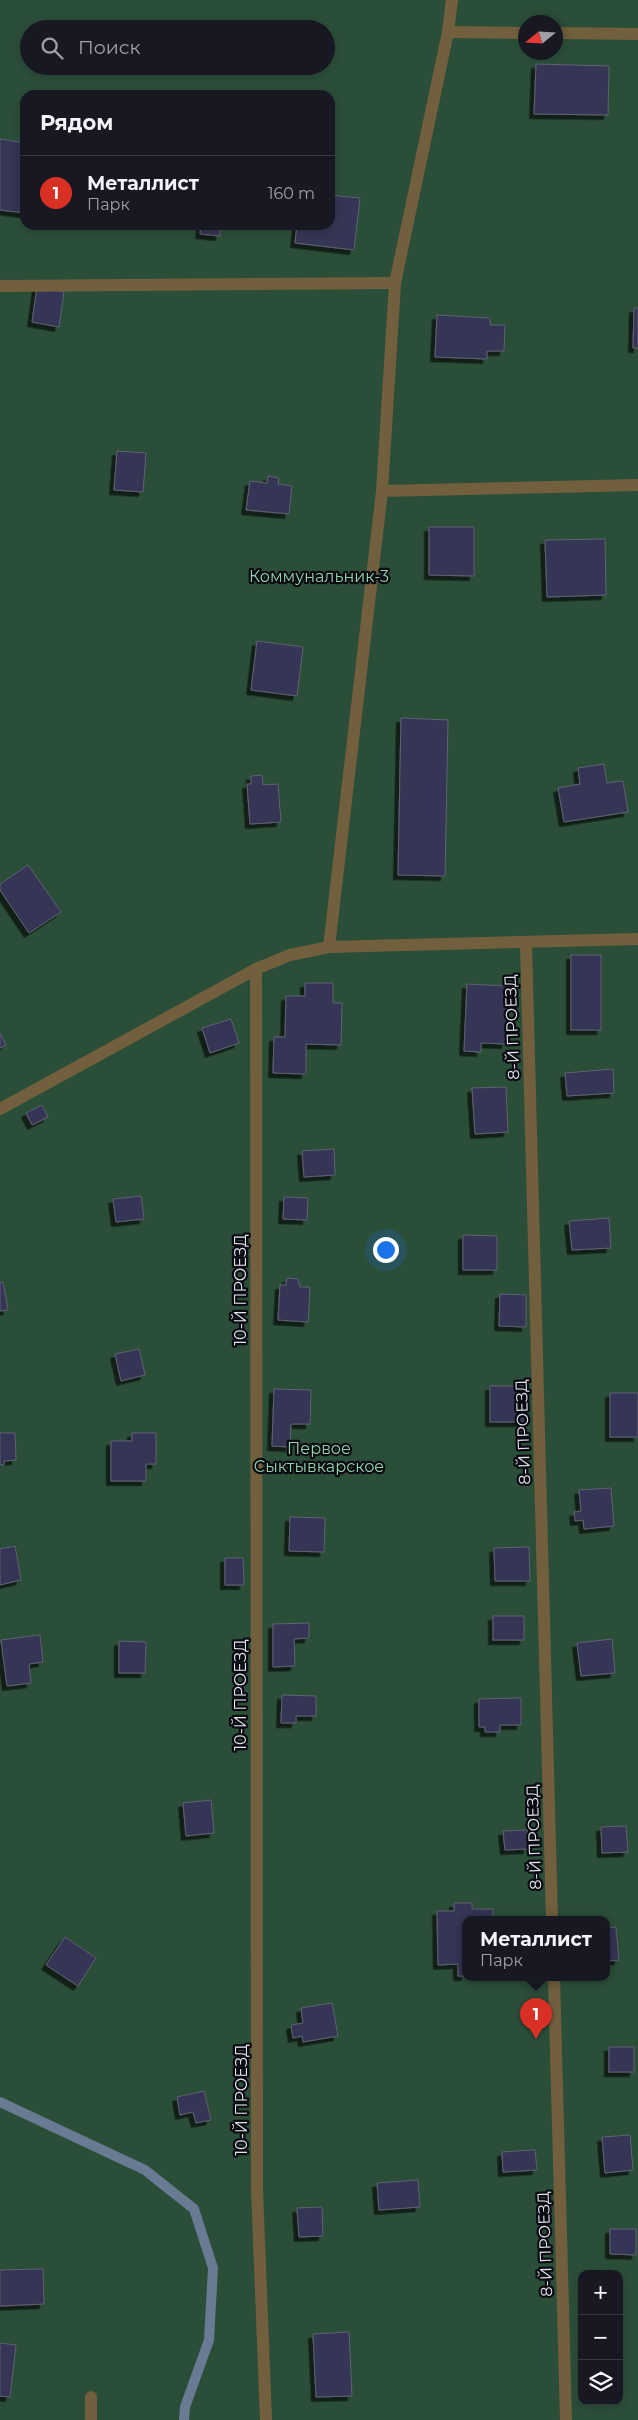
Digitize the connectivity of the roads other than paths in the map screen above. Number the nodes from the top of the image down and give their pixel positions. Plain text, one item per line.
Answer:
1 (452, 0) edge
2 (448, 32) junction
3 (518, 32) edge
4 (563, 33) edge
5 (638, 34) edge
6 (395, 283) junction
7 (0, 286) edge
8 (638, 484) edge
9 (382, 491) junction
10 (638, 940) edge
11 (526, 944) junction
12 (329, 946) junction
13 (256, 969) junction
14 (0, 1110) edge
15 (552, 1916) edge
16 (554, 1981) edge
17 (91, 2398) dead end
18 (91, 2420) edge
19 (266, 2420) edge
20 (566, 2420) edge

1 - 2 street
2 - 3 street
2 - 6 street
4 - 5 street
6 - 7 street
6 - 9 street
8 - 9 street
9 - 12 street
10 - 11 street
11 - 12 street
11 - 15 street, 8-Й ПРОЕЗД
12 - 13 street
13 - 14 street
13 - 19 street, 10-Й ПРОЕЗД
16 - 20 street, 8-Й ПРОЕЗД
17 - 18 street

